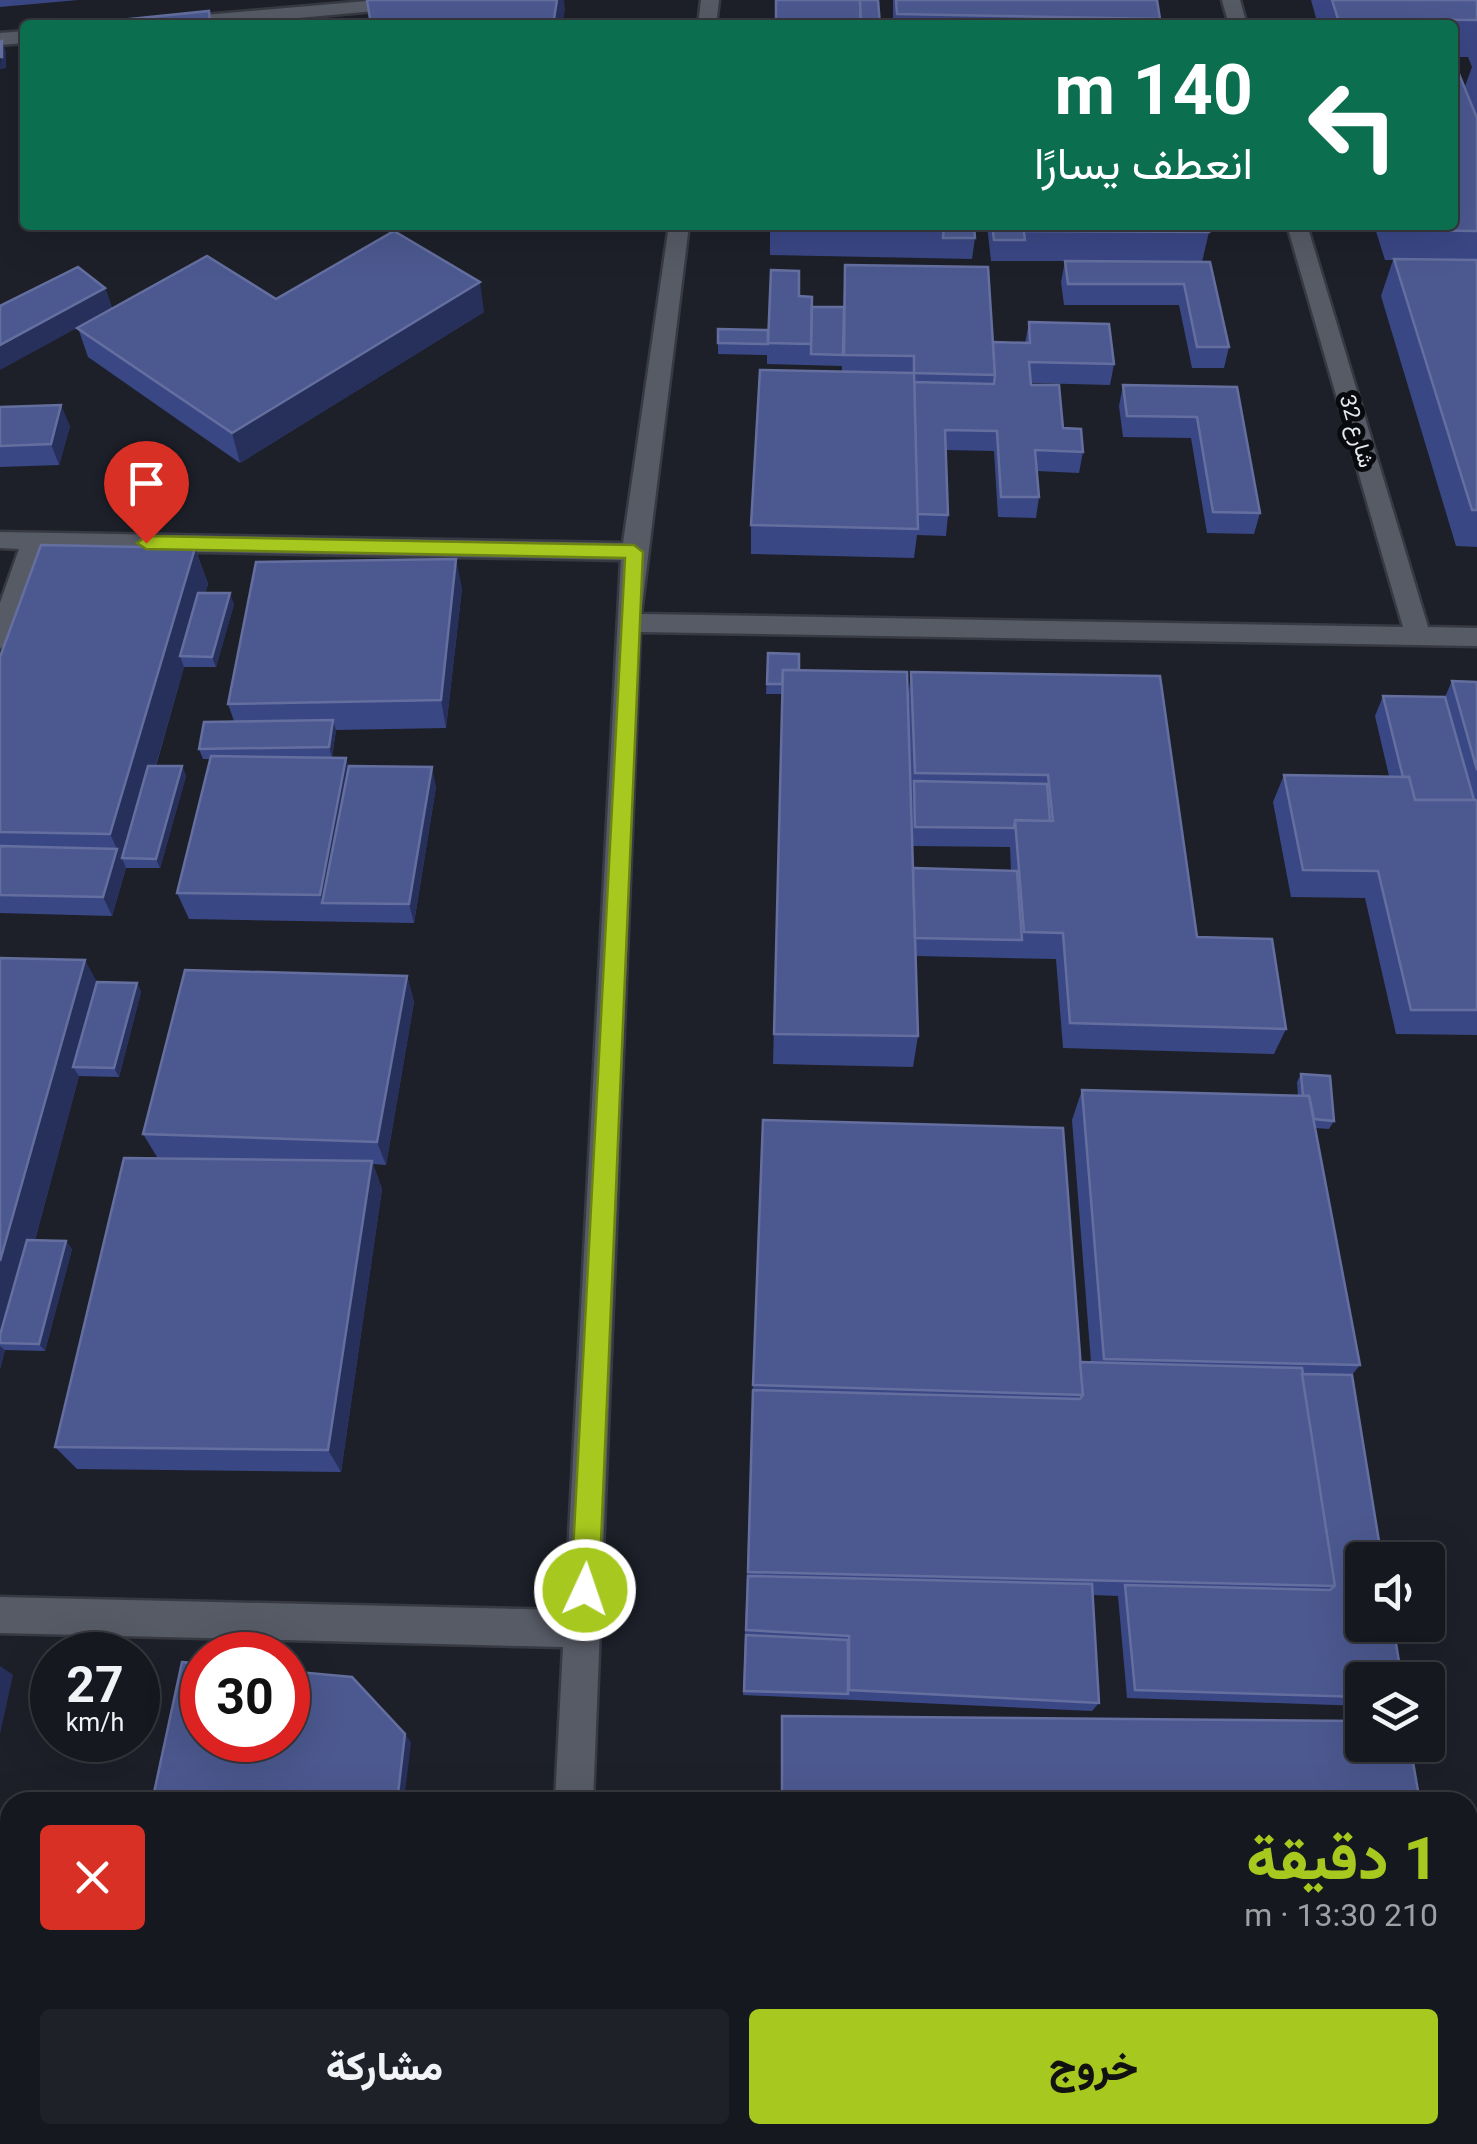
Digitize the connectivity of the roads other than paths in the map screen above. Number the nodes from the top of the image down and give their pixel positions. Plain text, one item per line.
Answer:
1 (441, 0) edge
2 (216, 10) edge
3 (177, 20) edge
4 (678, 230) edge
5 (1298, 230) edge
6 (0, 540) edge
7 (34, 541) junction
8 (634, 552) junction
9 (628, 623) junction
10 (1418, 636) junction
11 (1477, 637) edge
12 (0, 639) edge
13 (0, 1615) edge
14 (583, 1629) junction
15 (575, 1792) edge

1 - 2 street
2 - 3 street
4 - 8 street
5 - 10 street, شارع 32
6 - 7 street
7 - 8 street
7 - 12 street
8 - 9 street
9 - 10 street
9 - 14 street
10 - 11 street
13 - 14 street
14 - 15 street

